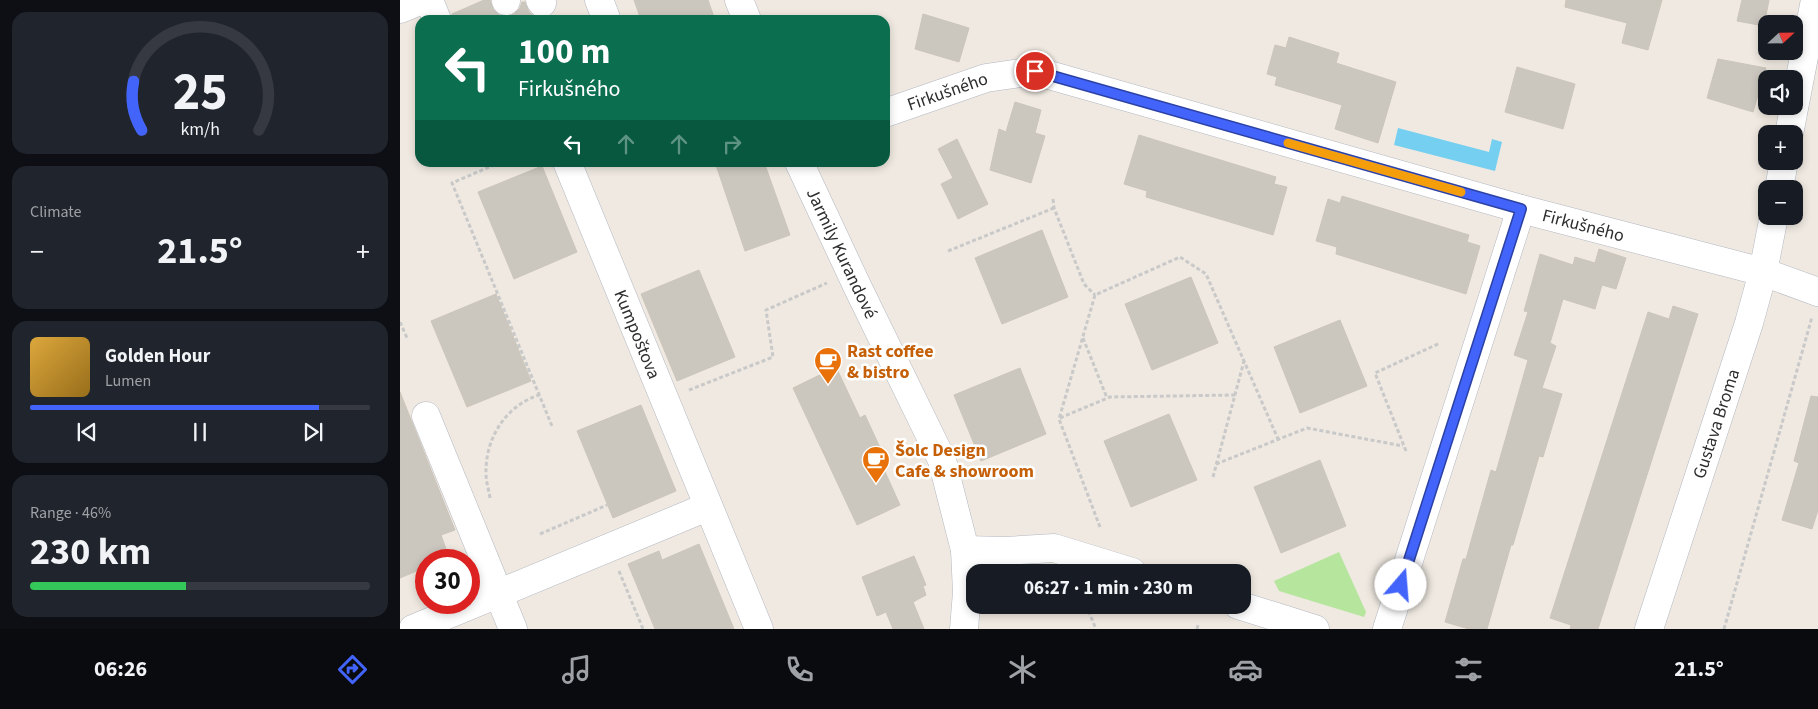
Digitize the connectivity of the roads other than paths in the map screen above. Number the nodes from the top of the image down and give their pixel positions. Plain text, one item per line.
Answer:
1 (422, 0) edge
2 (429, 0) edge
3 (740, 0) edge
4 (1815, 0) edge
5 (400, 9) edge
6 (436, 15) edge
7 (745, 15) edge
8 (890, 111) edge
9 (1792, 125) edge
10 (569, 167) edge
11 (801, 167) edge
12 (1521, 209) junction
13 (1772, 225) edge
14 (1764, 272) junction
15 (1816, 302) edge
16 (426, 416) dead end
17 (707, 507) junction
18 (965, 550) junction
19 (1106, 564) edge
20 (498, 594) junction
21 (1251, 609) edge
22 (413, 629) edge
23 (513, 629) edge
24 (759, 629) edge
25 (964, 629) edge
26 (1315, 629) edge
27 (1387, 629) edge
28 (1649, 629) edge

1 - 5 street
2 - 6 street
3 - 7 street
4 - 9 street
8 - 12 street, Firkušného
10 - 17 street, Kumpoštova
11 - 18 street, Jarmily Kurandové
12 - 14 street, Firkušného
12 - 27 street
13 - 14 street, Gustava Broma
14 - 15 street, Firkušného
14 - 28 street, Gustava Broma
16 - 20 street
17 - 20 street
17 - 24 street, Kumpoštova
18 - 19 street
18 - 25 street, Jarmily Kurandové
20 - 22 street
20 - 23 street
21 - 26 street

